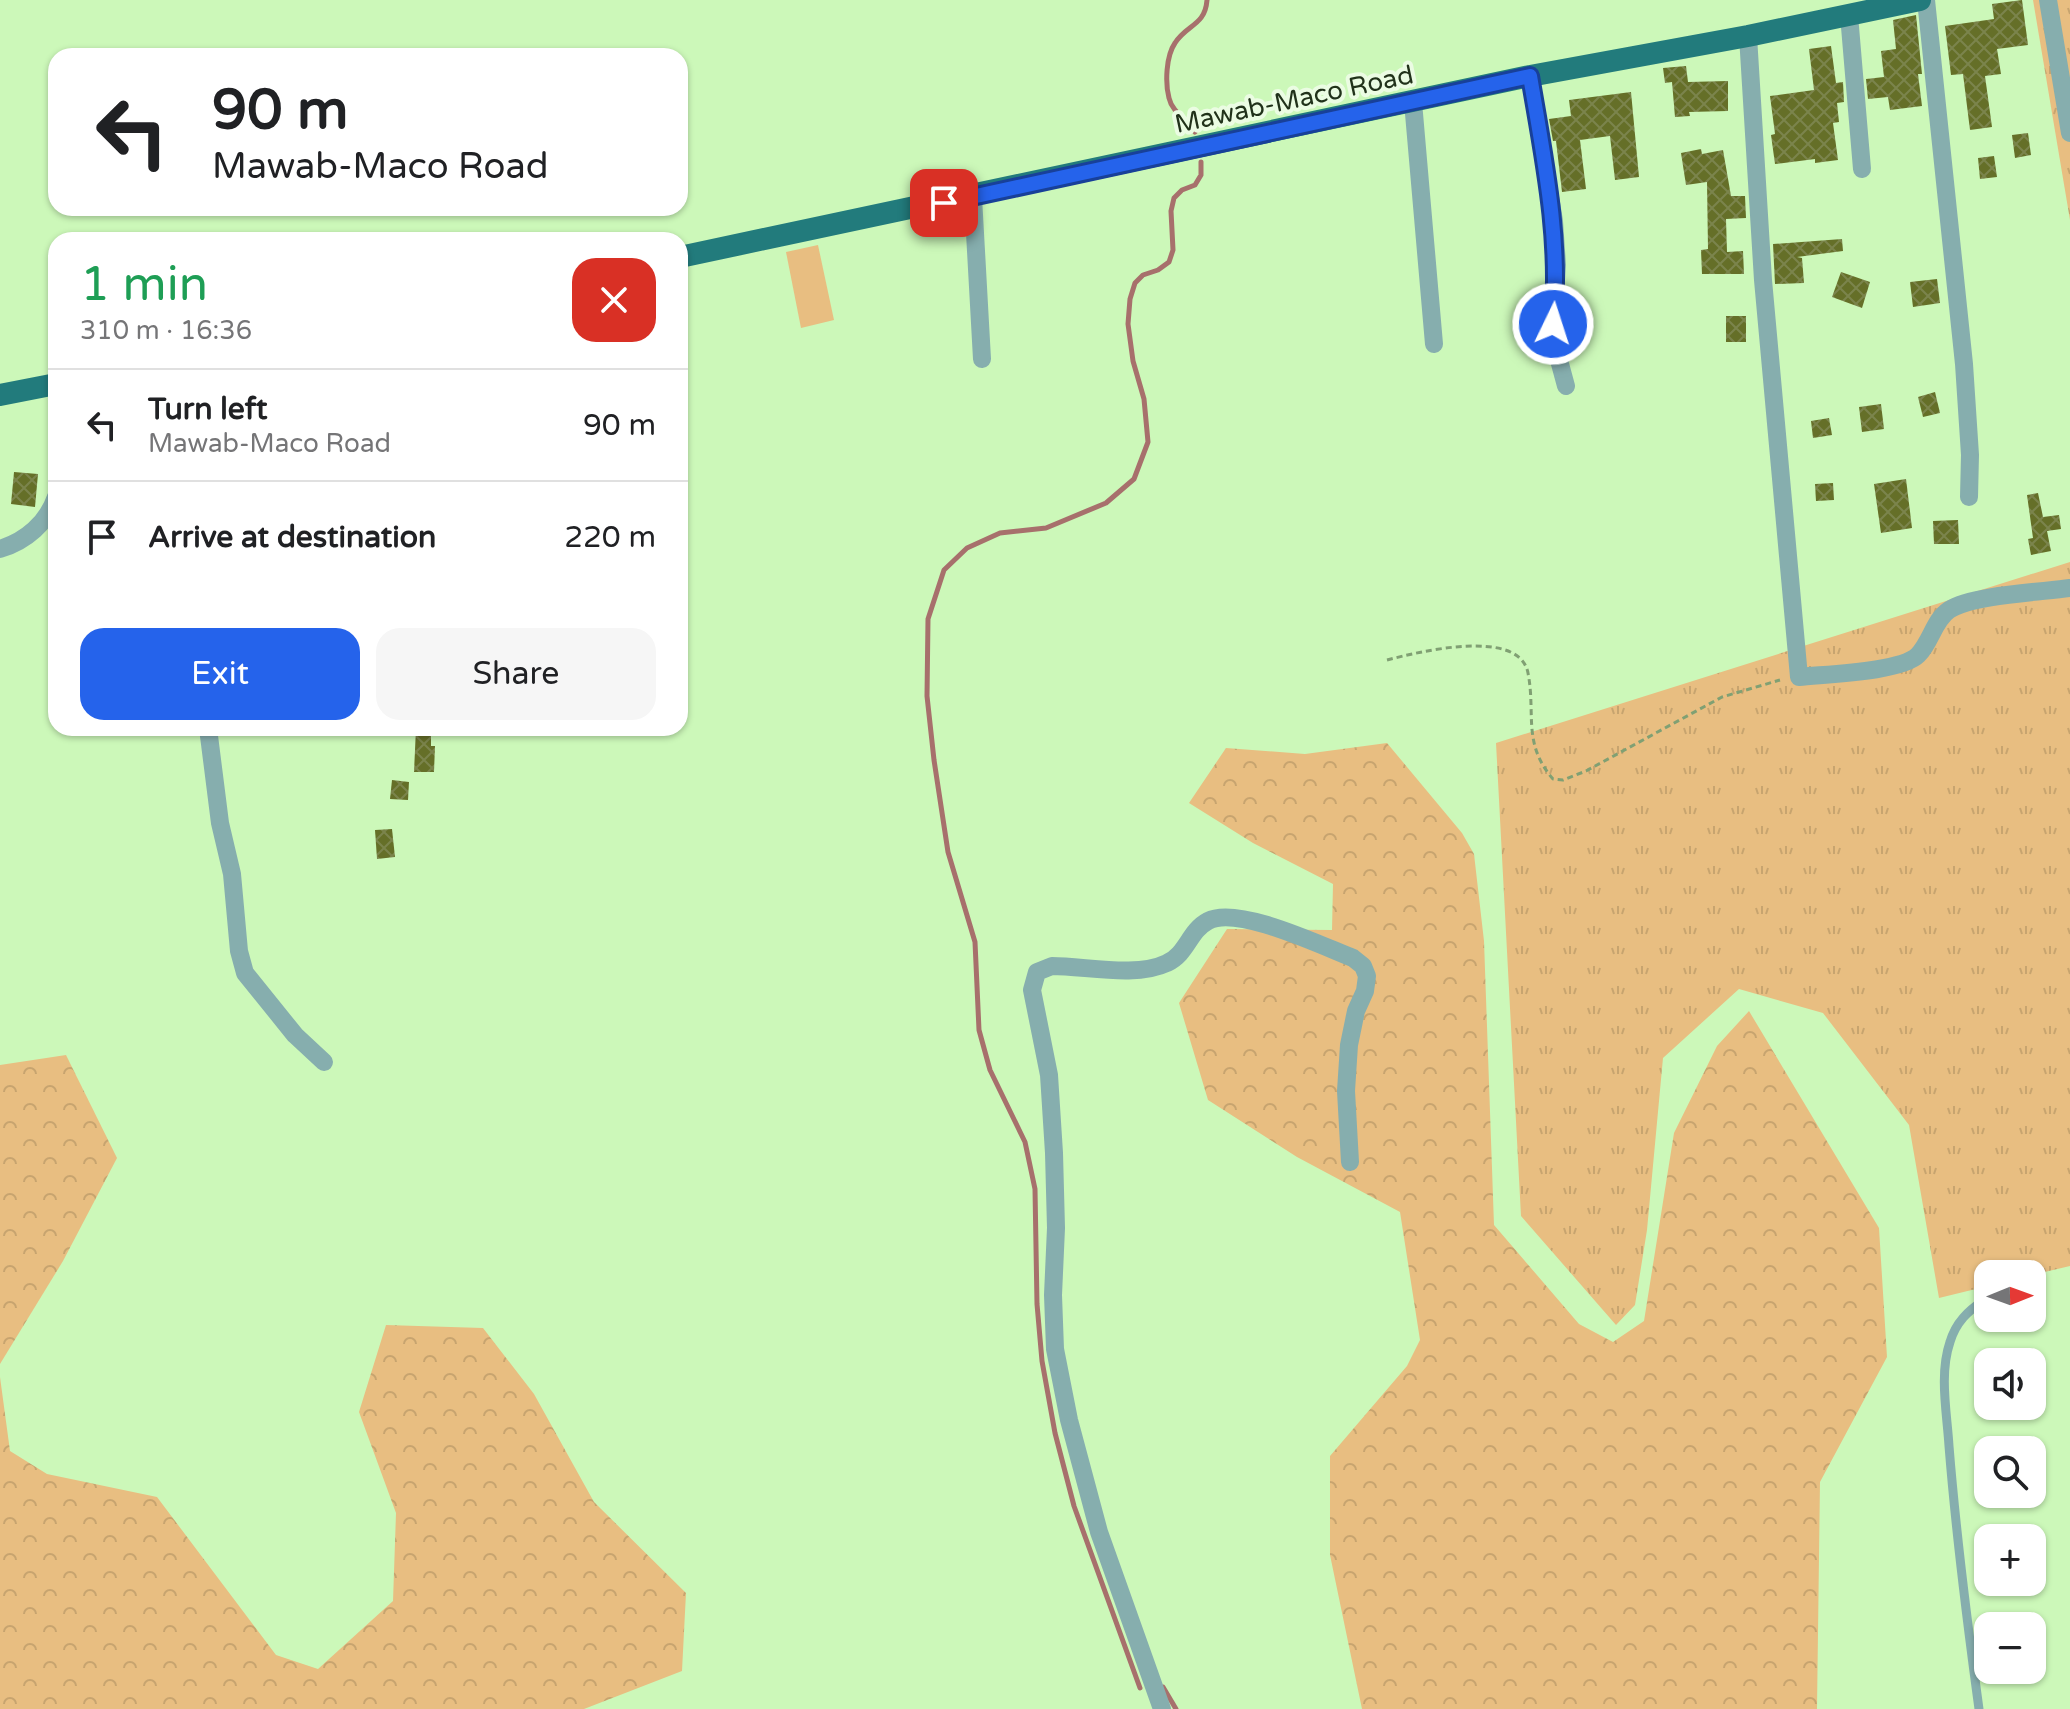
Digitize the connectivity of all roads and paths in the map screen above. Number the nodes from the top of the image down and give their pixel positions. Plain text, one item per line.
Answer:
1 (1923, 0) edge
2 (2048, 0) edge
3 (1849, 15) junction
4 (1748, 36) junction
5 (1530, 76) junction
6 (1413, 102) junction
7 (2070, 133) edge
8 (1862, 169) dead end
9 (973, 197) junction
10 (688, 255) edge
11 (1434, 344) dead end
12 (982, 359) dead end
13 (48, 386) edge
14 (1566, 386) dead end
15 (0, 395) edge
16 (1969, 497) dead end
17 (48, 513) edge
18 (0, 549) edge
19 (2070, 588) edge
20 (1387, 660) dead end
21 (1799, 677) junction
22 (209, 736) edge
23 (324, 1062) dead end
24 (1350, 1162) dead end
25 (1974, 1307) edge
26 (1162, 1709) edge
27 (1979, 1709) edge

1 - 3 main road, Mawab-Maco Road
1 - 16 street
2 - 7 street
3 - 4 main road, Mawab-Maco Road
3 - 8 street
4 - 5 main road, Mawab-Maco Road
4 - 21 street
5 - 6 main road, Mawab-Maco Road
5 - 14 street
6 - 9 main road, Mawab-Maco Road
6 - 11 street
9 - 10 main road, Mawab-Maco Road
9 - 12 street
13 - 15 main road
17 - 18 street
19 - 21 street
20 - 21 path
22 - 23 street
24 - 26 street
25 - 27 lane

